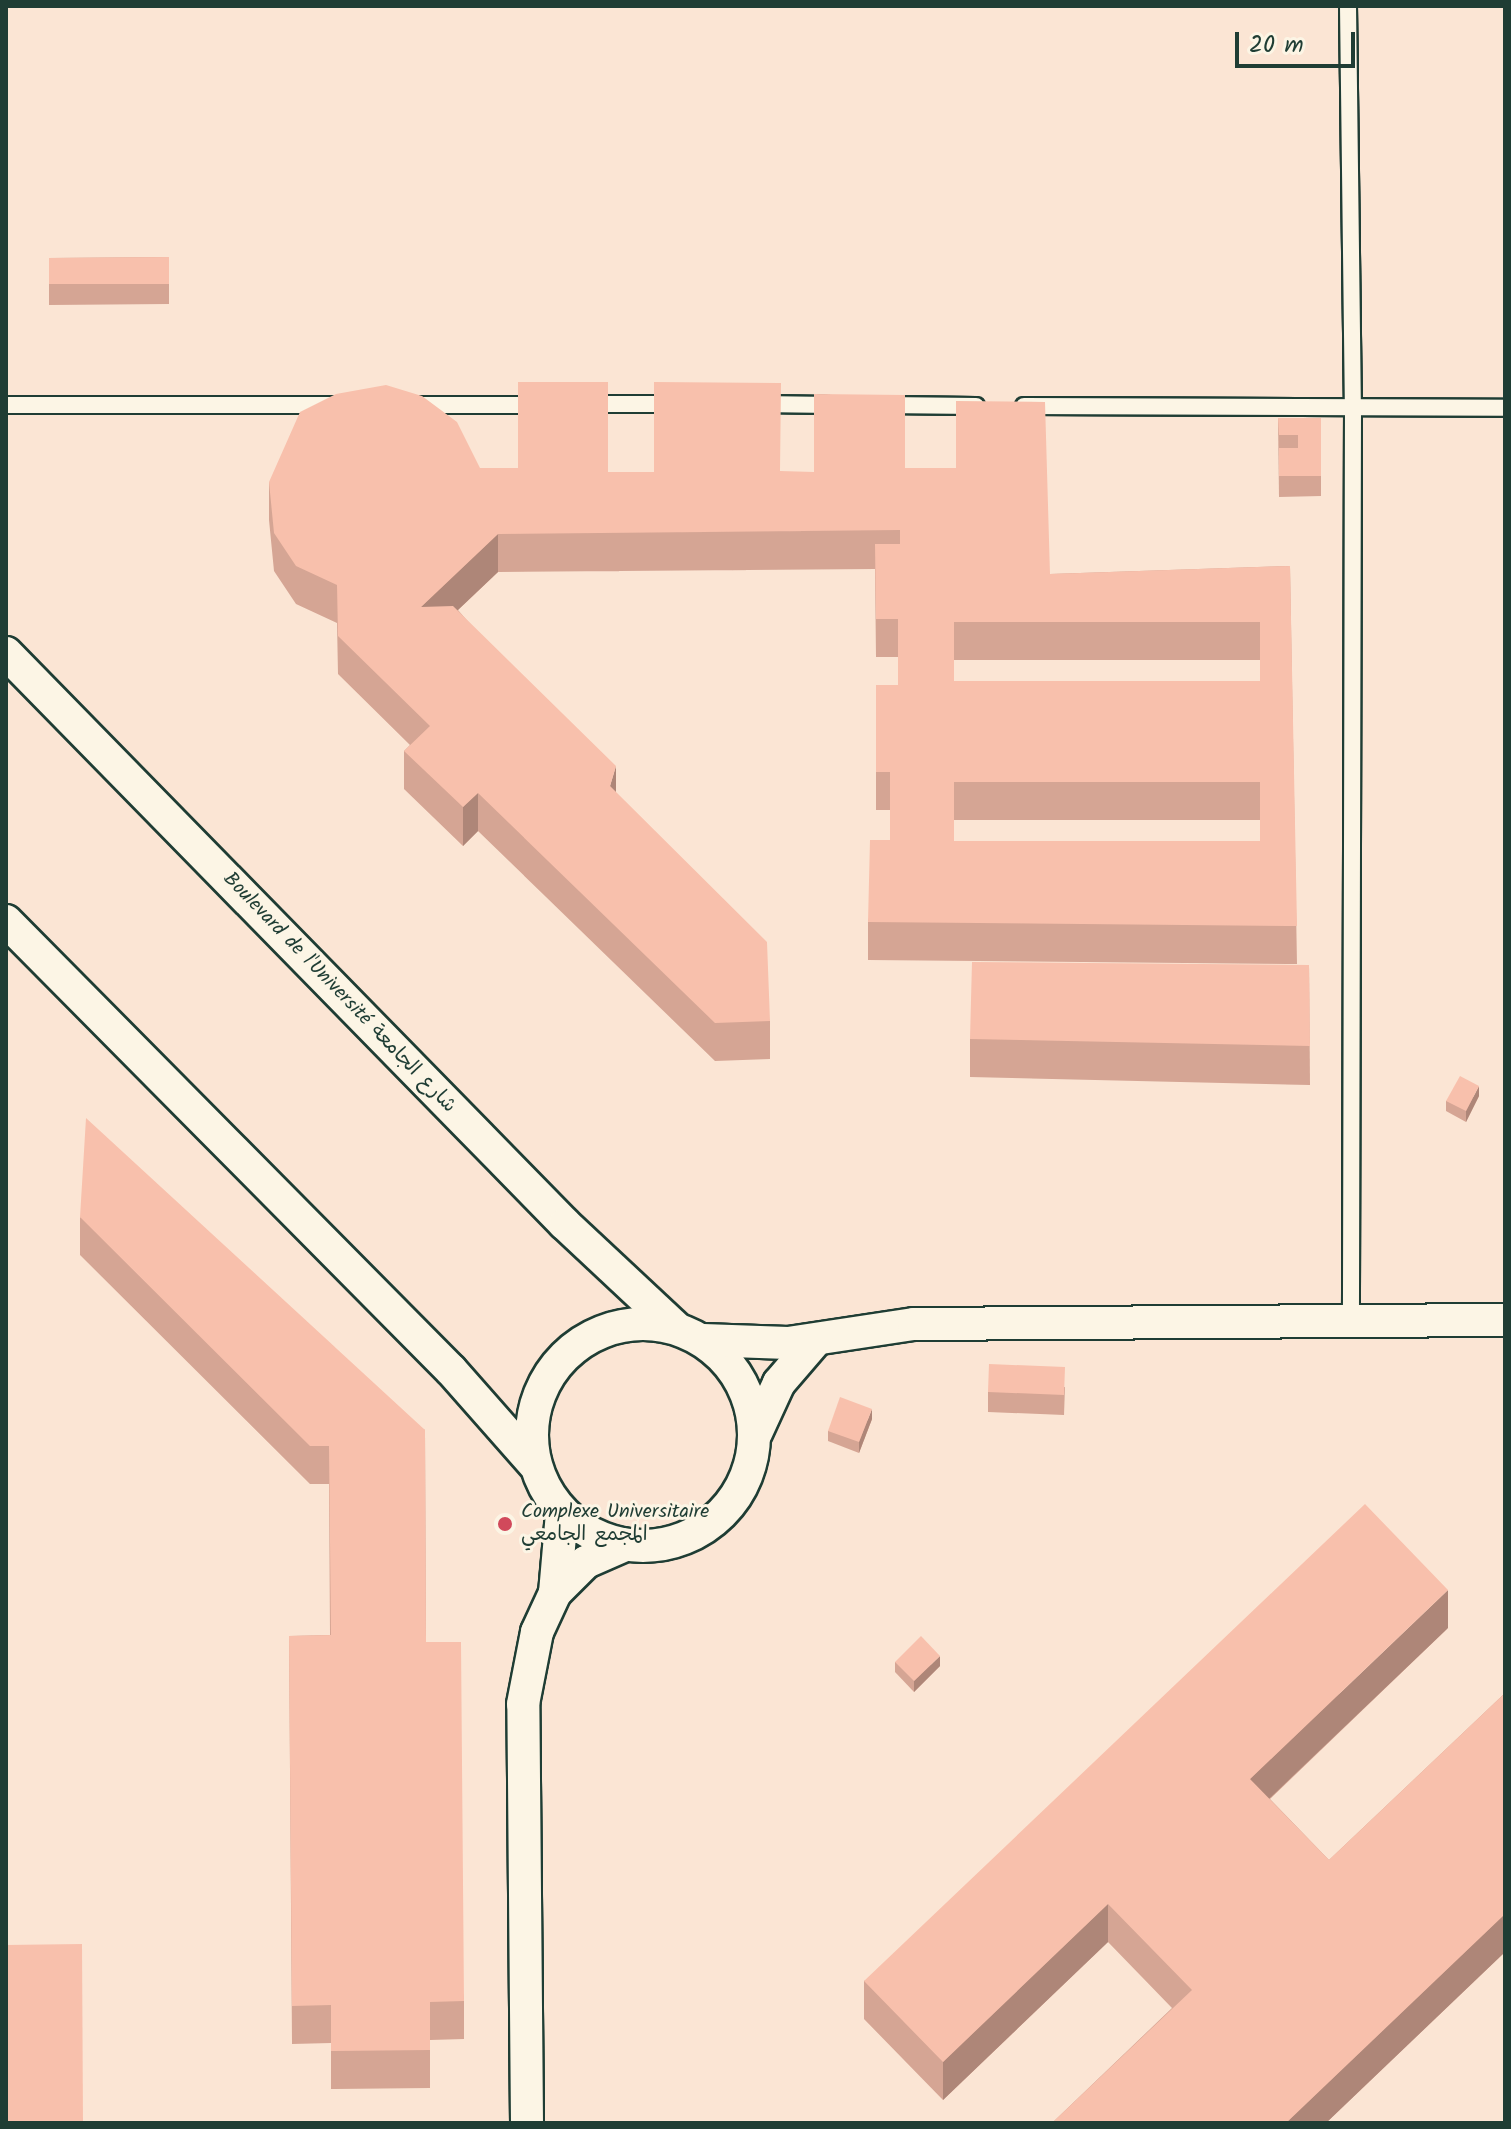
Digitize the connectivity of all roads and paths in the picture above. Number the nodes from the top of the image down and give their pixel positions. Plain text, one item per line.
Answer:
1 (1348, 6) edge
2 (697, 404) edge
3 (744, 404) edge
4 (6, 405) edge
5 (351, 405) edge
6 (398, 405) edge
7 (1505, 408) edge
8 (1353, 409) junction
9 (6, 653) edge
10 (6, 921) edge
11 (1505, 1320) edge
12 (1351, 1321) junction
13 (690, 1334) junction
14 (816, 1340) junction
15 (756, 1435) junction
16 (534, 1464) junction
17 (562, 1513) junction
18 (625, 1545) junction
19 (555, 1593) junction
20 (527, 2123) edge

1 - 8 lane
2 - 6 lane
3 - 8 lane
4 - 5 lane
7 - 8 lane
8 - 12 lane
9 - 13 street, Boulevard de l'Université شارع الجامعة
10 - 16 street
11 - 12 street
12 - 14 street
13 - 14 street
13 - 15 street
13 - 16 street
14 - 15 street
15 - 18 street
16 - 17 street
17 - 18 street
17 - 19 street
18 - 19 street
19 - 20 street

